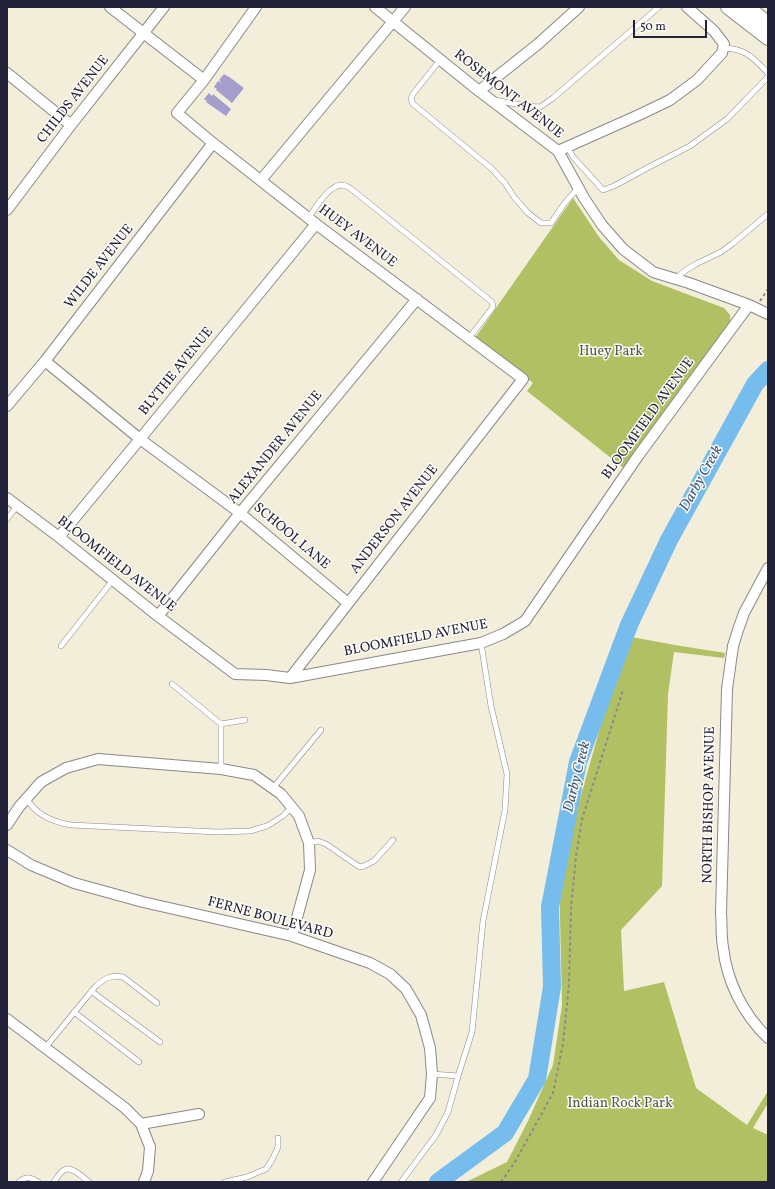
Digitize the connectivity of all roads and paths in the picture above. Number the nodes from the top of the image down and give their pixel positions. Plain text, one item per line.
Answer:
1 (110, 7) edge
2 (164, 7) edge
3 (256, 7) edge
4 (375, 7) edge
5 (405, 7) edge
6 (579, 7) edge
7 (659, 7) edge
8 (687, 7) edge
9 (728, 7) edge
10 (748, 7) edge
11 (393, 22) junction
12 (768, 24) edge
13 (144, 33) junction
14 (768, 38) edge
15 (723, 48) junction
16 (440, 60) junction
17 (7, 73) edge
18 (768, 73) edge
19 (768, 77) edge
20 (204, 80) junction
21 (479, 91) junction
22 (489, 99) junction
23 (71, 125) junction
24 (213, 143) junction
25 (563, 149) junction
26 (262, 180) junction
27 (578, 188) junction
28 (7, 210) edge
29 (768, 214) edge
30 (312, 221) junction
31 (675, 279) junction
32 (768, 289) edge
33 (417, 299) junction
34 (752, 307) junction
35 (768, 314) edge
36 (469, 338) junction
37 (45, 361) junction
38 (523, 379) joint
39 (7, 406) edge
40 (140, 439) junction
41 (7, 498) edge
42 (18, 506) junction
43 (240, 513) junction
44 (7, 519) edge
45 (59, 537) junction
46 (768, 568) edge
47 (113, 580) junction
48 (348, 603) junction
49 (158, 616) junction
50 (481, 643) junction
51 (62, 646) dead end
52 (290, 678) junction
53 (172, 684) dead end
54 (623, 690) dead end
55 (245, 720) dead end
56 (221, 724) junction
57 (321, 730) dead end
58 (221, 769) junction
59 (272, 788) junction
60 (27, 799) junction
61 (292, 807) junction
62 (7, 825) edge
63 (392, 840) dead end
64 (309, 844) junction
65 (7, 850) edge
66 (292, 936) junction
67 (91, 991) junction
68 (157, 1003) dead end
69 (74, 1012) junction
70 (7, 1019) edge
71 (768, 1038) edge
72 (160, 1042) dead end
73 (45, 1048) junction
74 (139, 1062) dead end
75 (432, 1074) junction
76 (458, 1076) junction
77 (199, 1114) dead end
78 (141, 1124) junction
79 (278, 1138) dead end
80 (19, 1182) edge
81 (38, 1182) edge
82 (54, 1182) edge
83 (89, 1182) edge
84 (144, 1182) edge
85 (225, 1182) edge
86 (373, 1182) edge
87 (401, 1182) edge
88 (501, 1182) edge

1 - 13 street
2 - 13 street, CHILDS AVENUE
3 - 20 street
4 - 11 street, ROSEMONT AVENUE
5 - 11 street
6 - 21 street
7 - 22 lane
8 - 15 street
9 - 14 main road
10 - 12 main road
11 - 16 street, ROSEMONT AVENUE
11 - 26 street
13 - 20 street
13 - 23 street, CHILDS AVENUE
15 - 18 lane
15 - 25 street
16 - 21 street, ROSEMONT AVENUE
16 - 27 lane
17 - 23 street
19 - 25 lane
20 - 24 street, HUEY AVENUE
21 - 22 street, ROSEMONT AVENUE
22 - 25 street, ROSEMONT AVENUE
23 - 28 street, CHILDS AVENUE
24 - 26 street, HUEY AVENUE
24 - 37 street, WILDE AVENUE
25 - 27 street, ROSEMONT AVENUE
26 - 30 street, HUEY AVENUE
27 - 31 street, ROSEMONT AVENUE
29 - 31 lane
30 - 33 street, HUEY AVENUE
30 - 36 lane
30 - 40 street, BLYTHE AVENUE
31 - 34 street, ROSEMONT AVENUE
32 - 34 path
33 - 36 street, HUEY AVENUE
33 - 43 street, ALEXANDER AVENUE
34 - 35 street, ROSEMONT AVENUE
34 - 50 street, BLOOMFIELD AVENUE
36 - 38 street, HUEY AVENUE
37 - 39 street, WILDE AVENUE
37 - 40 street, SCHOOL LANE
38 - 48 street, ANDERSON AVENUE
40 - 43 street, SCHOOL LANE
40 - 45 street, BLYTHE AVENUE
41 - 42 street, BLOOMFIELD AVENUE
42 - 44 lane
42 - 45 street, BLOOMFIELD AVENUE
43 - 48 street, SCHOOL LANE
43 - 49 street, ALEXANDER AVENUE
45 - 47 street, BLOOMFIELD AVENUE
46 - 71 street, NORTH BISHOP AVENUE
47 - 49 street, BLOOMFIELD AVENUE
47 - 51 lane
48 - 52 street, ANDERSON AVENUE
49 - 52 street, BLOOMFIELD AVENUE
50 - 52 street, BLOOMFIELD AVENUE
50 - 76 lane
53 - 56 lane
54 - 88 path
55 - 56 lane
56 - 58 lane
57 - 59 lane
58 - 59 street
58 - 60 street
59 - 61 street
60 - 61 lane
60 - 62 street
61 - 64 street
63 - 64 lane
64 - 66 street
65 - 66 street, FERNE BOULEVARD
66 - 75 street, FERNE BOULEVARD
67 - 68 lane
67 - 69 lane
67 - 72 lane
69 - 73 lane
69 - 74 lane
70 - 73 street
73 - 78 street
75 - 76 lane
75 - 86 street, FERNE BOULEVARD
76 - 87 lane
77 - 78 street
78 - 84 street
79 - 85 lane
80 - 81 lane
82 - 83 lane

